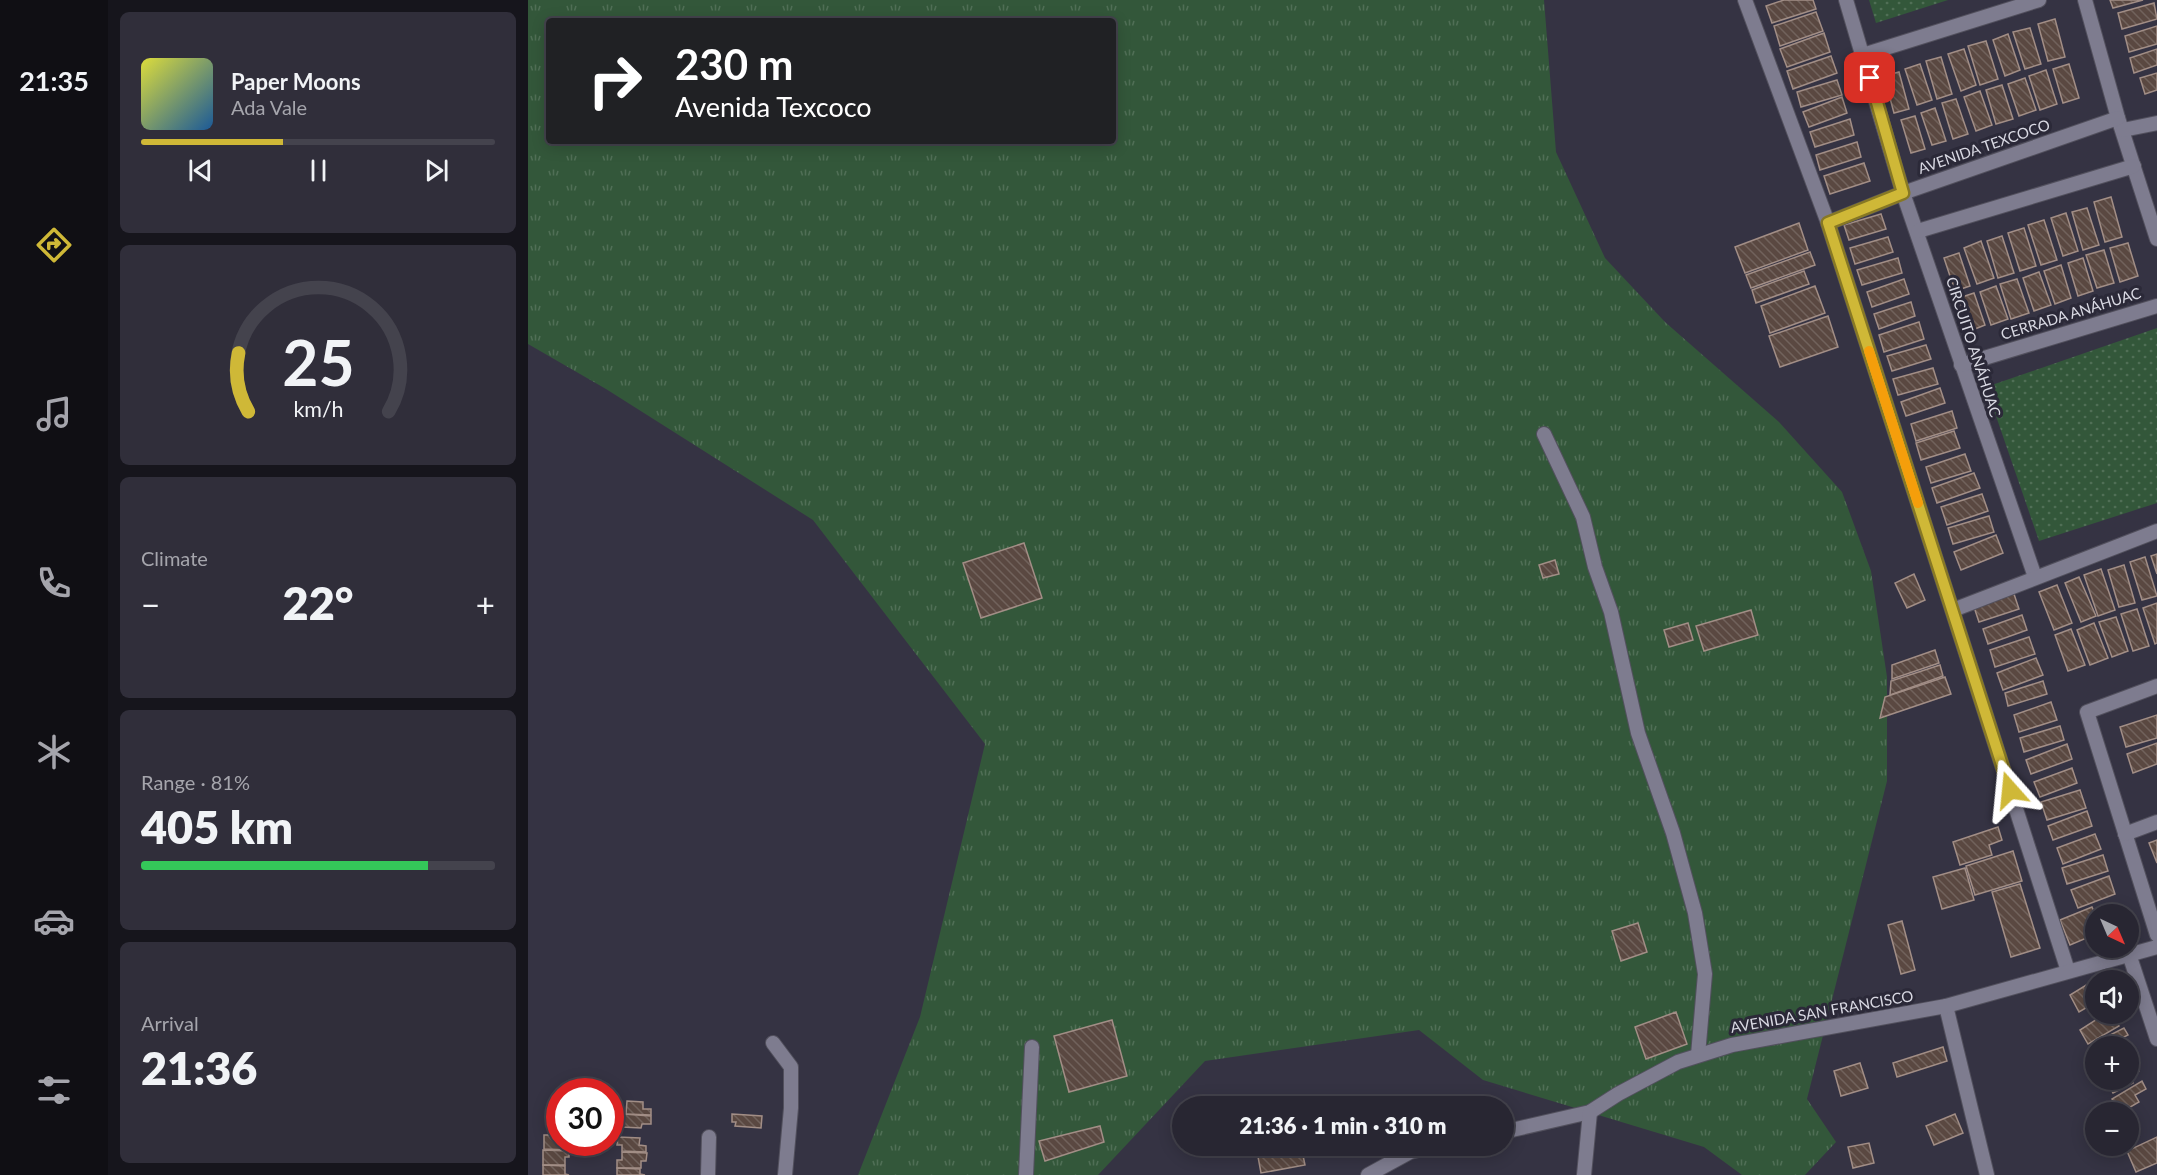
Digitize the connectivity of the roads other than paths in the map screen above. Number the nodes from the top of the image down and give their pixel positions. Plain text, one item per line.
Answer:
1 (1745, 0) edge
2 (1846, 0) edge
3 (2039, 0) edge
4 (2085, 0) edge
5 (1863, 55) junction
6 (2157, 123) edge
7 (2121, 124) junction
8 (2134, 166) junction
9 (1903, 193) junction
10 (1828, 223) junction
11 (1918, 231) junction
12 (2157, 239) edge
13 (2157, 306) edge
14 (1961, 365) junction
15 (1544, 434) dead end
16 (2157, 531) edge
17 (2035, 577) junction
18 (1953, 610) junction
19 (2157, 686) edge
20 (2157, 822) edge
21 (2125, 834) junction
22 (2157, 935) edge
23 (2157, 947) edge
24 (2139, 952) edge
25 (2115, 958) edge
26 (2130, 958) edge
27 (2068, 971) junction
28 (1946, 1006) junction
29 (2157, 1039) edge
30 (773, 1043) dead end
31 (1032, 1047) dead end
32 (1698, 1055) junction
33 (1590, 1112) junction
34 (1514, 1129) edge
35 (709, 1137) dead end
36 (1403, 1156) edge
37 (708, 1175) edge
38 (785, 1175) edge
39 (1026, 1175) edge
40 (1368, 1175) edge
41 (1584, 1175) edge
42 (1987, 1175) edge

1 - 10 street
2 - 5 street, CIRCUITO ANÁHUAC
3 - 5 street
4 - 7 street
5 - 9 street, CIRCUITO ANÁHUAC
6 - 7 street, AVENIDA TEXCOCO
7 - 8 street
7 - 9 street, AVENIDA TEXCOCO
8 - 11 street
8 - 12 street
9 - 10 street, AVENIDA TEXCOCO
9 - 11 street, CIRCUITO ANÁHUAC
10 - 18 street
11 - 14 street, CIRCUITO ANÁHUAC
13 - 14 street, CERRADA ANÁHUAC
14 - 17 street, CIRCUITO ANÁHUAC
15 - 32 street
16 - 17 street
17 - 18 street
18 - 27 street
19 - 21 street
20 - 21 street
21 - 22 street
23 - 24 street, AVENIDA SAN FRANCISCO
25 - 27 street, AVENIDA SAN FRANCISCO
26 - 29 street
27 - 28 street, AVENIDA SAN FRANCISCO
28 - 32 street, AVENIDA SAN FRANCISCO
28 - 42 street
30 - 38 street
31 - 39 street
32 - 33 street, AVENIDA SAN FRANCISCO
33 - 34 street, AVENIDA SAN FRANCISCO
33 - 41 street
35 - 37 street
36 - 40 street

